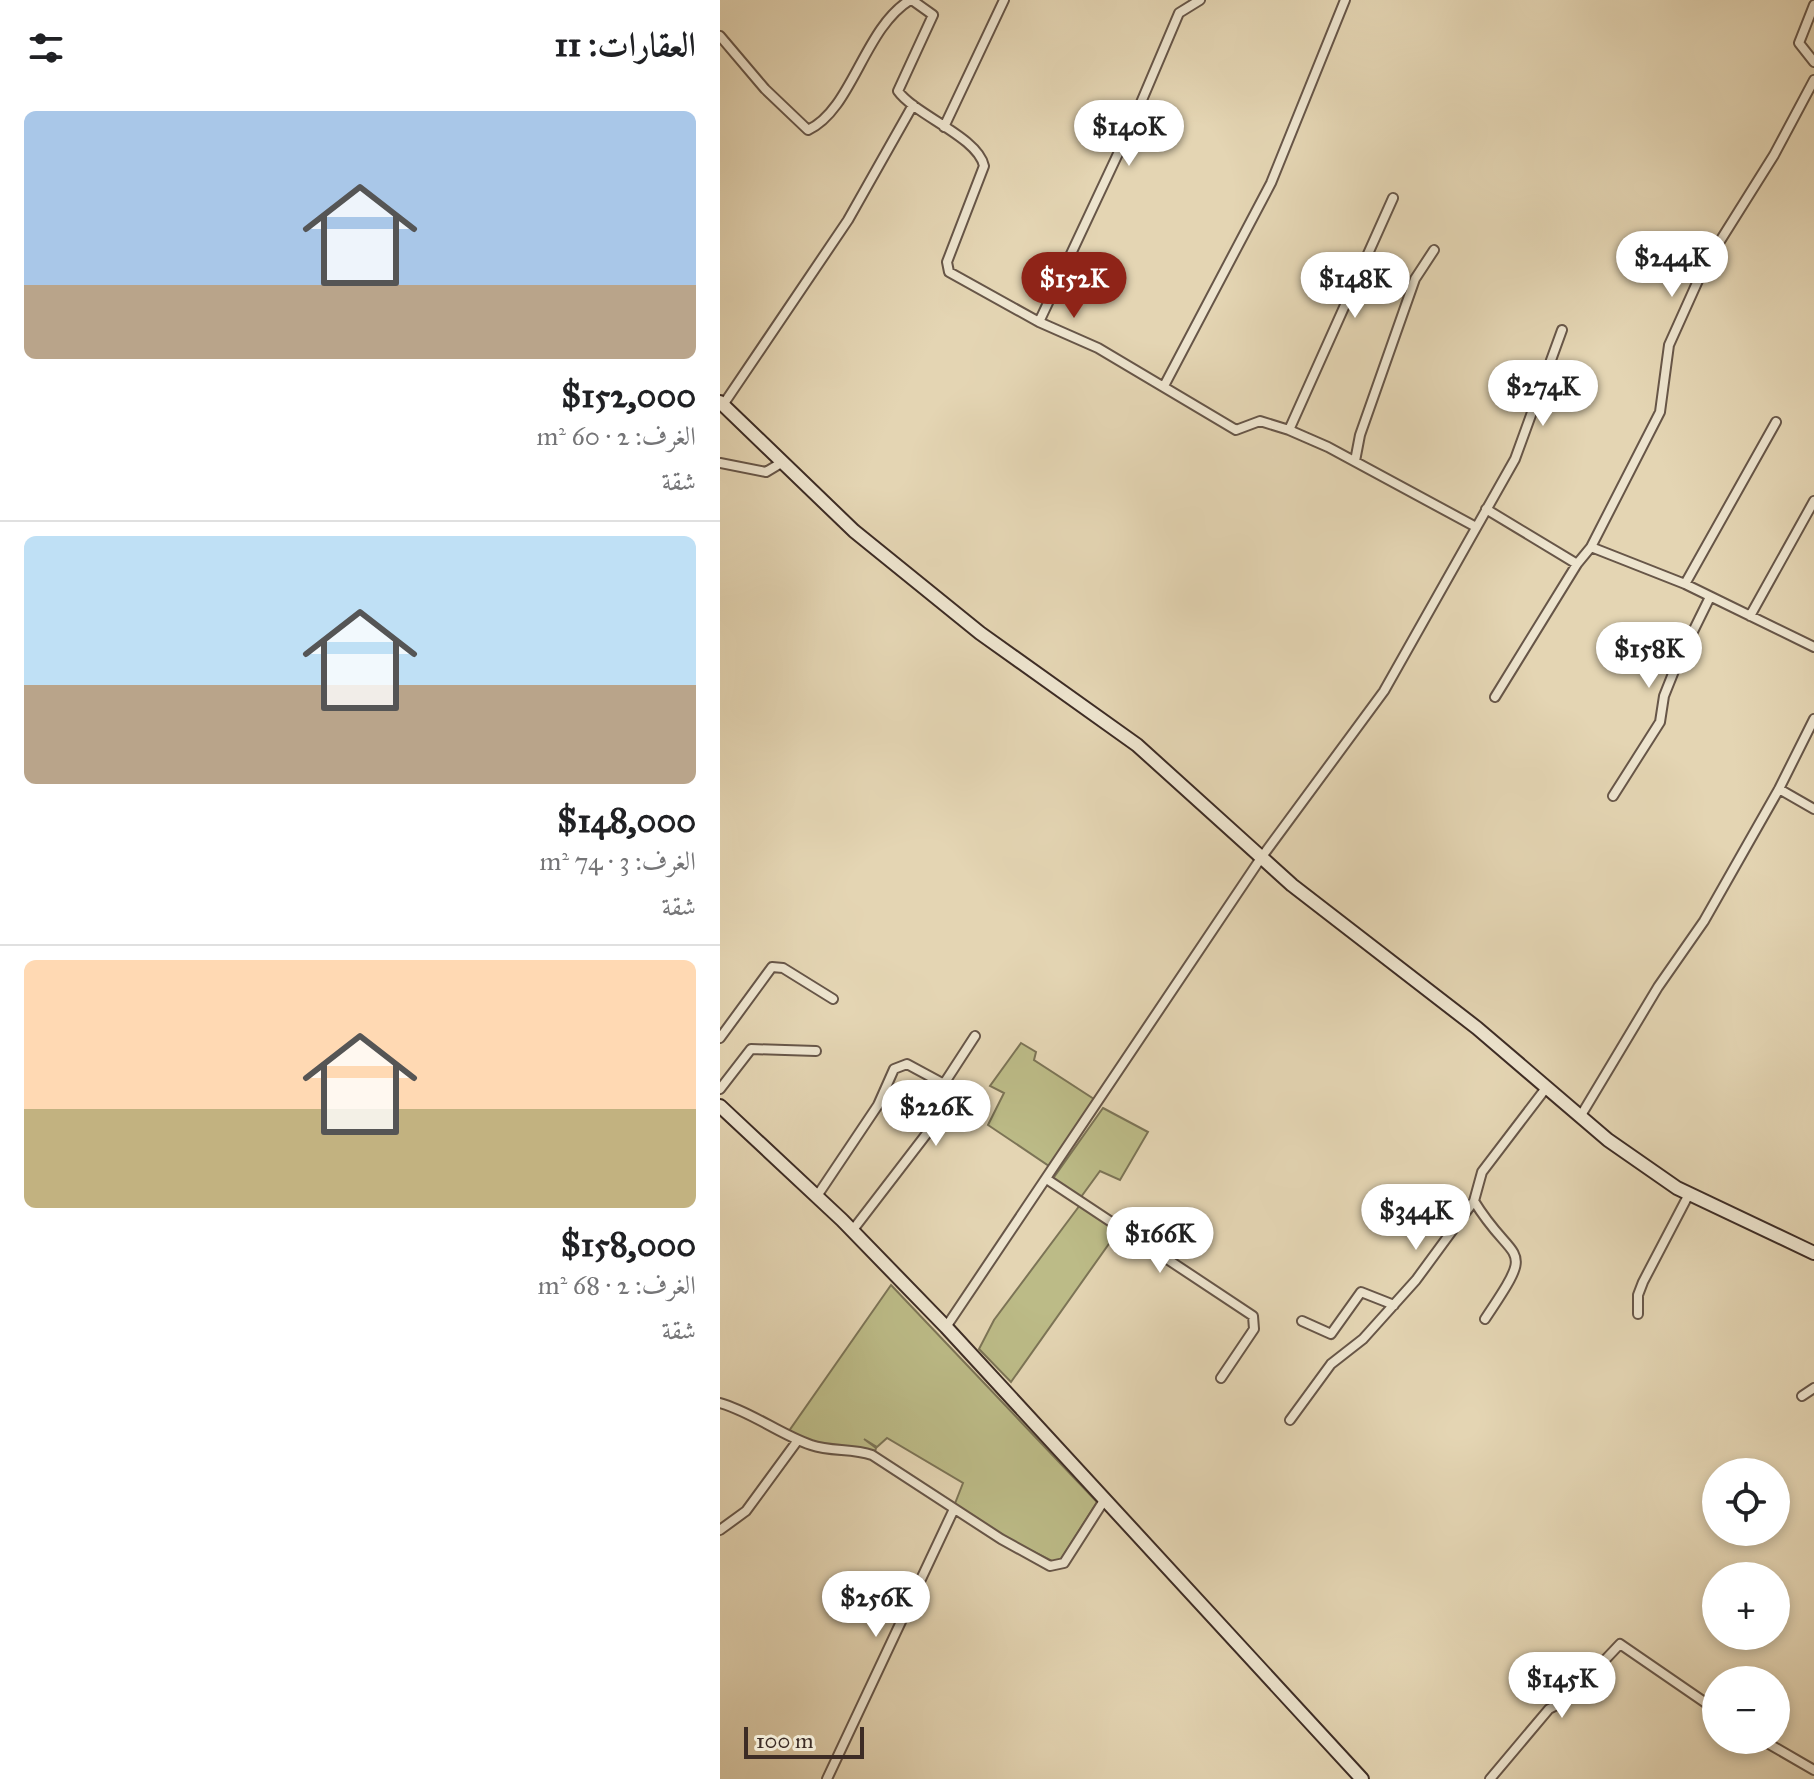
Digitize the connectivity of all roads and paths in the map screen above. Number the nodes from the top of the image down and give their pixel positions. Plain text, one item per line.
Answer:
1 (1004, 0) edge
2 (1200, 0) edge
3 (1345, 0) edge
4 (915, 1) edge
5 (1814, 5) edge
6 (720, 36) edge
7 (1814, 62) edge
8 (1814, 80) edge
9 (913, 105) junction
10 (944, 127) junction
11 (1393, 198) dead end
12 (1434, 250) dead end
13 (1039, 322) junction
14 (1562, 330) dead end
15 (1164, 386) junction
16 (722, 404) edge
17 (1776, 422) dead end
18 (1289, 430) junction
19 (1355, 461) junction
20 (720, 463) edge
21 (781, 463) junction
22 (1814, 501) edge
23 (1486, 509) junction
24 (1476, 527) junction
25 (1591, 547) junction
26 (1577, 564) junction
27 (1685, 584) junction
28 (1710, 597) junction
29 (1750, 616) junction
30 (1814, 647) edge
31 (1495, 697) dead end
32 (1814, 721) edge
33 (1779, 789) junction
34 (1613, 796) dead end
35 (1814, 809) edge
36 (1261, 858) junction
37 (833, 999) dead end
38 (975, 1036) dead end
39 (720, 1038) edge
40 (816, 1051) dead end
41 (944, 1084) junction
42 (1546, 1088) junction
43 (720, 1089) edge
44 (720, 1106) edge
45 (1580, 1117) junction
46 (1048, 1180) junction
47 (1689, 1194) junction
48 (817, 1196) junction
49 (1474, 1201) junction
50 (852, 1231) junction
51 (1814, 1253) edge
52 (1394, 1305) junction
53 (1638, 1314) dead end
54 (1485, 1319) dead end
55 (1302, 1321) dead end
56 (946, 1327) junction
57 (1221, 1378) dead end
58 (1814, 1388) edge
59 (1802, 1396) dead end
60 (720, 1403) edge
61 (1290, 1420) dead end
62 (798, 1440) junction
63 (1105, 1499) junction
64 (954, 1509) junction
65 (720, 1530) edge
66 (1702, 1700) edge
67 (1786, 1754) edge
68 (1814, 1770) edge
69 (827, 1779) edge
70 (1362, 1779) edge
71 (1490, 1779) edge

1 - 10 street
2 - 13 street
3 - 15 street
4 - 6 street
4 - 9 street
5 - 7 street
8 - 25 street
9 - 10 street
9 - 16 street
10 - 13 street
11 - 18 street
12 - 19 street
13 - 15 street
14 - 23 street
15 - 18 street
16 - 21 street
17 - 27 street
18 - 19 street
19 - 24 street
20 - 21 street
21 - 36 street
22 - 29 street
23 - 24 street
23 - 26 street
24 - 36 street
25 - 26 street
25 - 27 street
26 - 31 street
27 - 28 street
28 - 29 street
28 - 34 street
29 - 30 street
32 - 33 street
33 - 35 street
33 - 45 street
36 - 42 street
36 - 46 street
37 - 39 street
38 - 41 street
40 - 43 street
41 - 48 street
41 - 50 street
42 - 45 street
42 - 49 street
44 - 48 street
45 - 47 street
46 - 56 street
46 - 57 street
47 - 51 street
47 - 53 street
48 - 50 street
49 - 52 street
49 - 54 street
50 - 56 street
52 - 55 street
52 - 61 street
56 - 63 street
58 - 59 street
60 - 62 street
62 - 64 street
62 - 65 street
63 - 64 street
63 - 70 street
64 - 69 street
66 - 71 street
67 - 68 street

